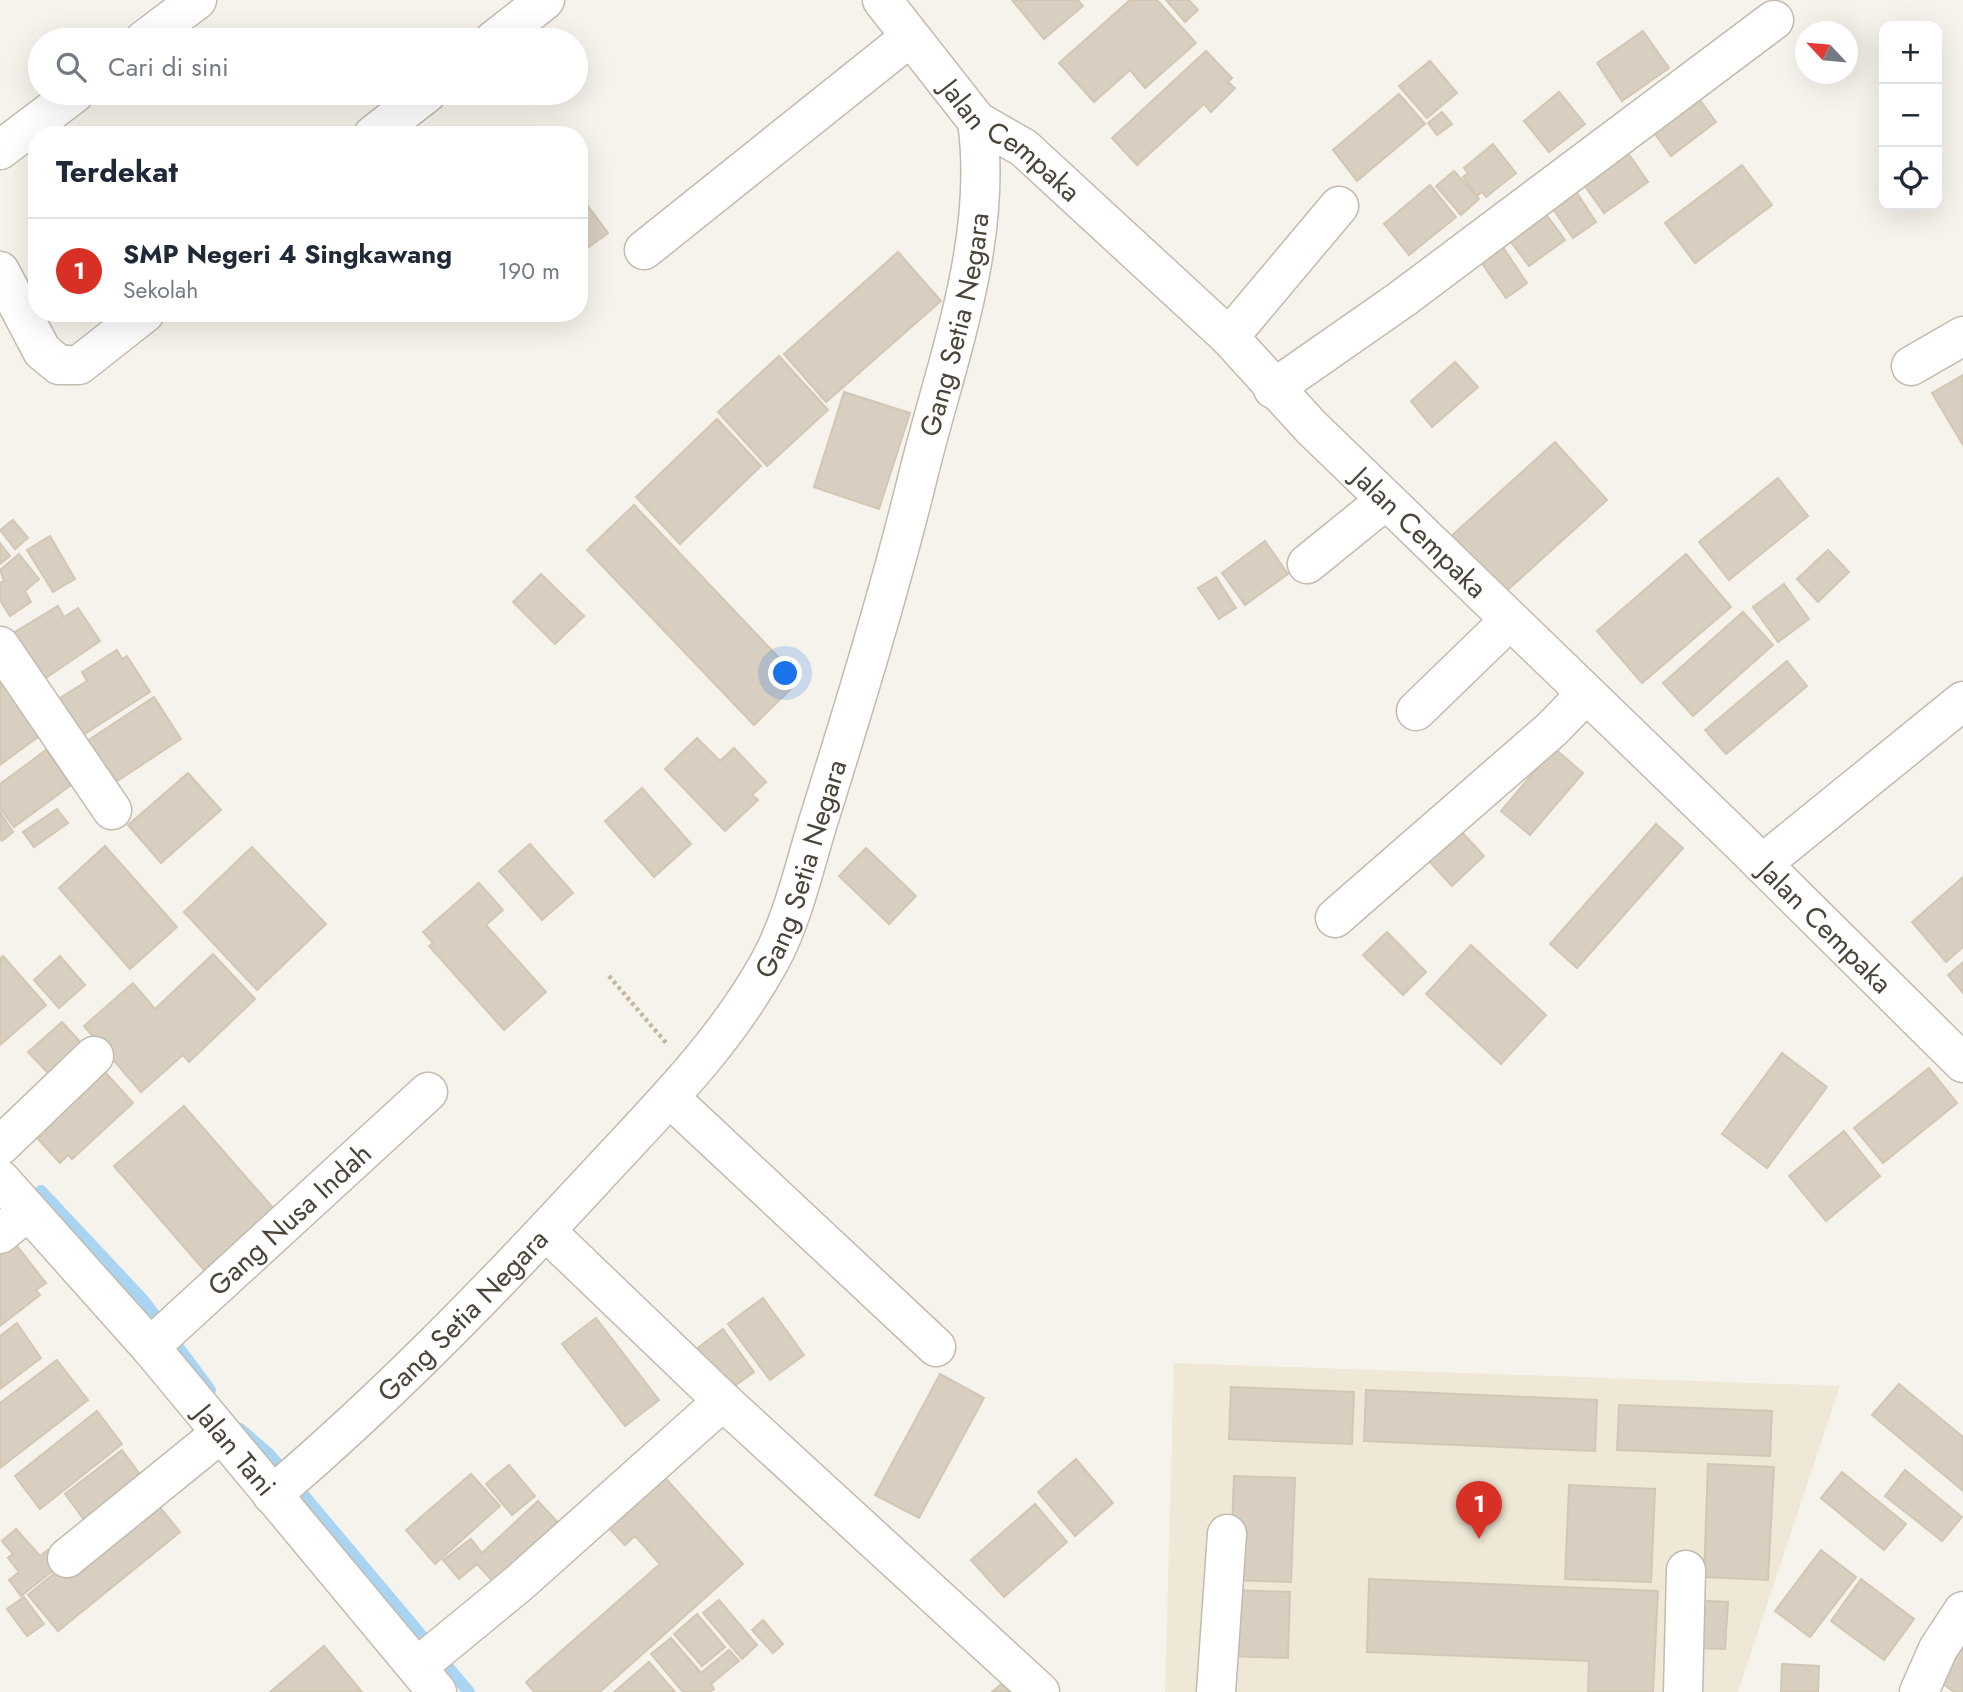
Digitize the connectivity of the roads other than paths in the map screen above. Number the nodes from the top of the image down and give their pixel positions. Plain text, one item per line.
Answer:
1 (197, 0) edge
2 (882, 0) edge
3 (526, 6) edge
4 (1774, 20) dead end
5 (160, 28) edge
6 (505, 28) edge
7 (909, 38) junction
8 (59, 105) edge
9 (411, 105) edge
10 (977, 121) junction
11 (32, 126) edge
12 (384, 126) edge
13 (28, 129) edge
14 (0, 150) edge
15 (1339, 206) dead end
16 (644, 250) dead end
17 (0, 271) edge
18 (134, 322) edge
19 (1963, 336) edge
20 (1228, 337) junction
21 (1911, 366) dead end
22 (1273, 389) junction
23 (1372, 512) junction
24 (1307, 564) dead end
25 (1495, 635) junction
26 (0, 646) edge
27 (1963, 701) edge
28 (1571, 710) junction
29 (1416, 711) dead end
30 (112, 810) dead end
31 (1762, 864) junction
32 (1335, 918) dead end
33 (1960, 1055) edge
34 (94, 1056) dead end
35 (681, 1086) junction
36 (428, 1092) dead end
37 (0, 1146) edge
38 (13, 1209) edge
39 (546, 1231) junction
40 (150, 1347) junction
41 (936, 1347) dead end
42 (723, 1401) junction
43 (221, 1433) junction
44 (280, 1489) junction
45 (1227, 1534) dead end
46 (67, 1558) dead end
47 (1686, 1570) dead end
48 (1963, 1611) edge
49 (428, 1672) edge
50 (1040, 1692) edge
51 (1216, 1692) edge
52 (1683, 1692) edge
53 (1919, 1692) edge

1 - 5 street
2 - 7 street, Jalan Cempaka
3 - 6 street
4 - 22 street
7 - 10 street, Jalan Cempaka
7 - 16 street
8 - 11 street
9 - 12 street
10 - 20 street, Jalan Cempaka
10 - 35 street, Gang Setia Negara
13 - 14 street
15 - 20 street
17 - 18 street
19 - 21 street
20 - 22 street, Jalan Cempaka
22 - 23 street, Jalan Cempaka
23 - 24 street
23 - 25 street, Jalan Cempaka
25 - 28 street, Jalan Cempaka
25 - 29 street
26 - 30 street
27 - 31 street
28 - 31 street, Jalan Cempaka
28 - 32 street
31 - 33 street, Jalan Cempaka
34 - 37 street
35 - 39 street, Gang Setia Negara
35 - 41 street
36 - 40 street, Gang Nusa Indah
38 - 40 street, Jalan Tani
39 - 42 street
39 - 44 street, Gang Setia Negara
40 - 43 street, Jalan Tani
42 - 49 street
42 - 50 street
43 - 44 street, Jalan Tani
43 - 46 street
44 - 49 street, Jalan Tani
45 - 51 street
47 - 52 street
48 - 53 street

